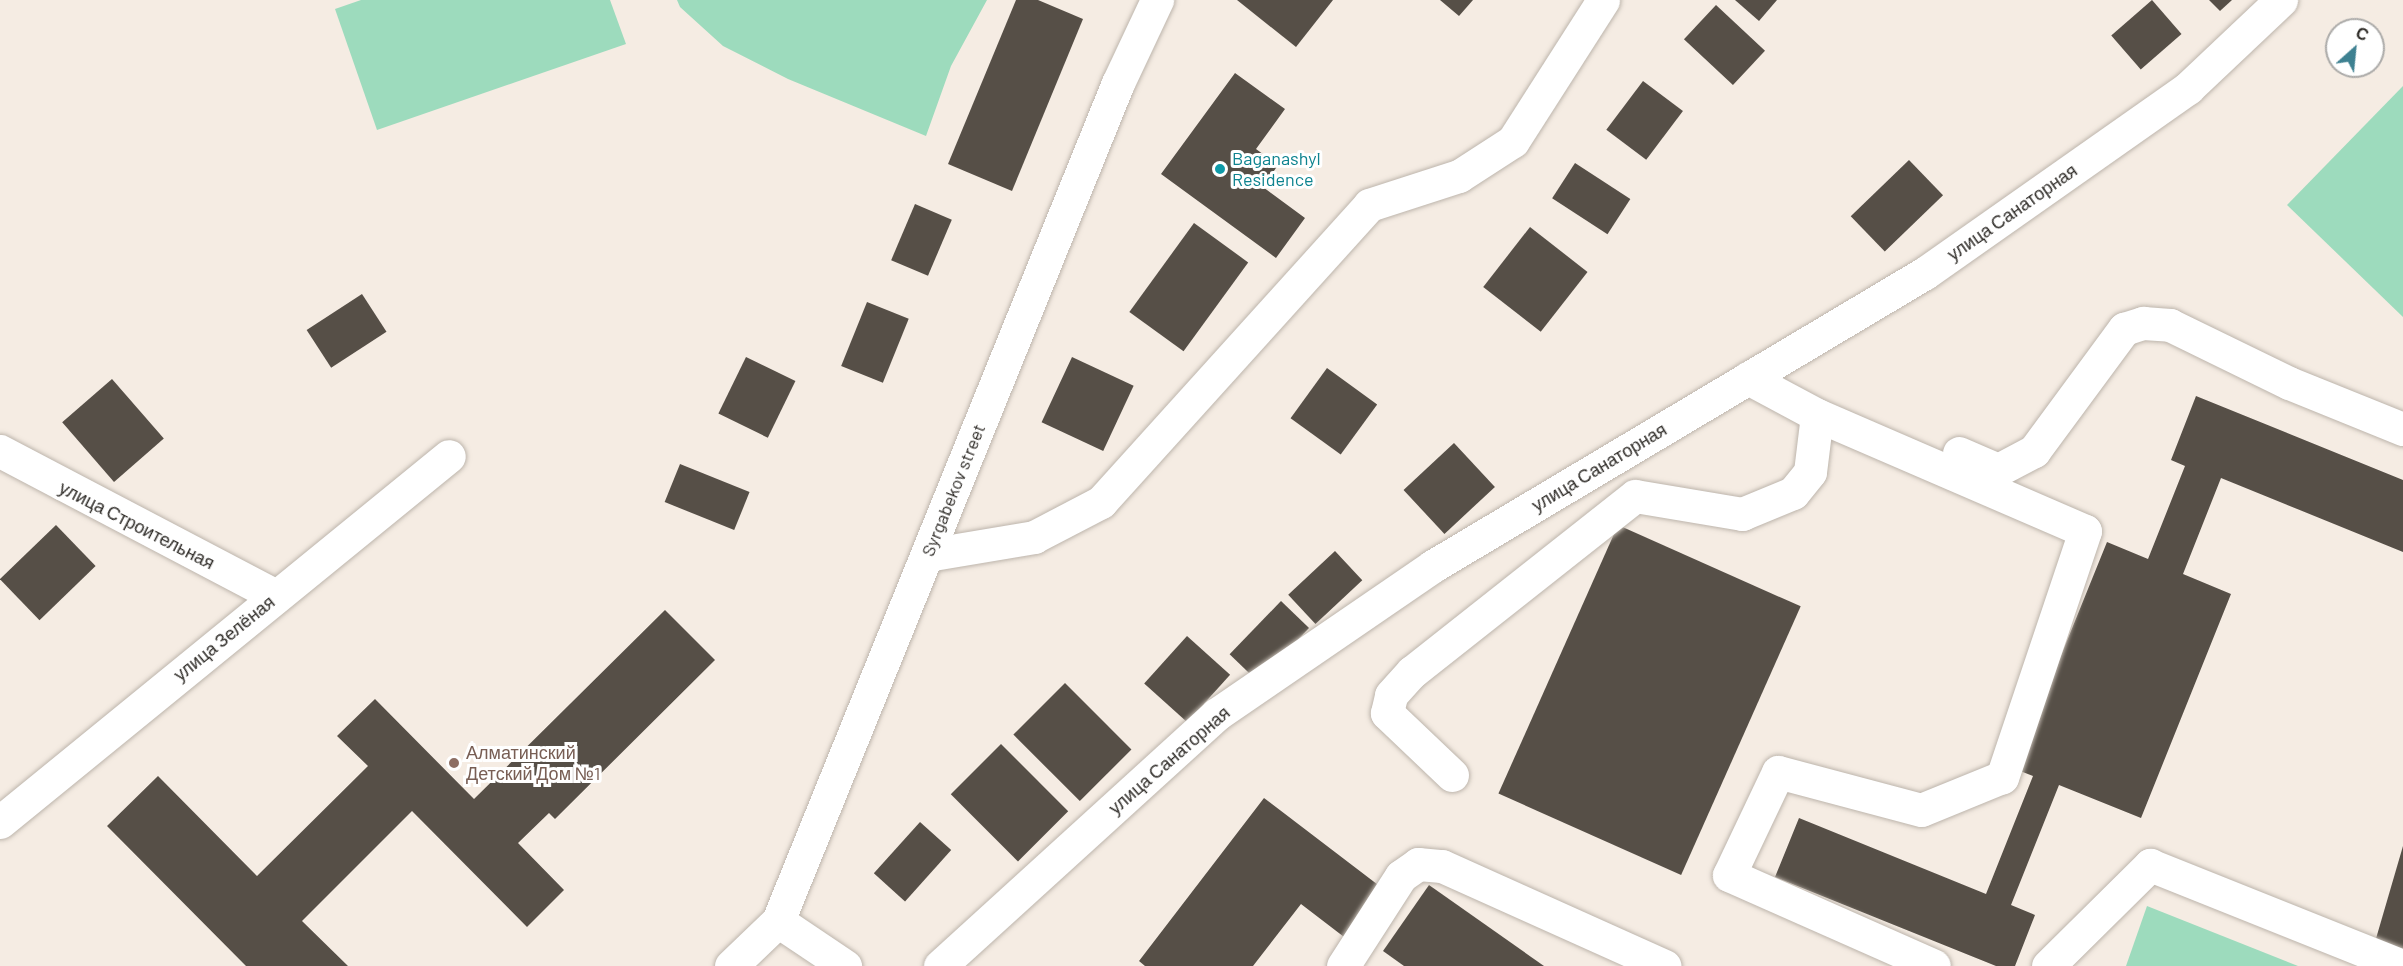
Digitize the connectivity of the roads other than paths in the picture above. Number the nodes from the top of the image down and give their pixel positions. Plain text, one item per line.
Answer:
1 (1157, 0) edge
2 (1603, 0) edge
3 (2281, 0) edge
4 (1748, 378) junction
5 (1829, 420) junction
6 (2403, 429) edge
7 (0, 452) edge
8 (449, 456) dead end
9 (927, 555) junction
10 (276, 596) junction
11 (1452, 775) dead end
12 (0, 822) edge
13 (778, 921) junction
14 (730, 966) edge
15 (845, 966) edge
16 (940, 966) edge
17 (1343, 966) edge
18 (1665, 966) edge
19 (1934, 966) edge
20 (2048, 966) edge
21 (2403, 966) edge

1 - 9 street, Syrgabekov street
2 - 9 street
3 - 4 street, улица Санаторная
4 - 5 street
4 - 16 street, улица Санаторная
5 - 6 street
5 - 11 street
5 - 19 street
7 - 10 street, улица Строительная
8 - 10 street, улица Зелёная
9 - 13 street, Syrgabekov street
10 - 12 street, улица Зелёная
13 - 14 street, Syrgabekov street
13 - 15 street
17 - 18 street
20 - 21 street

